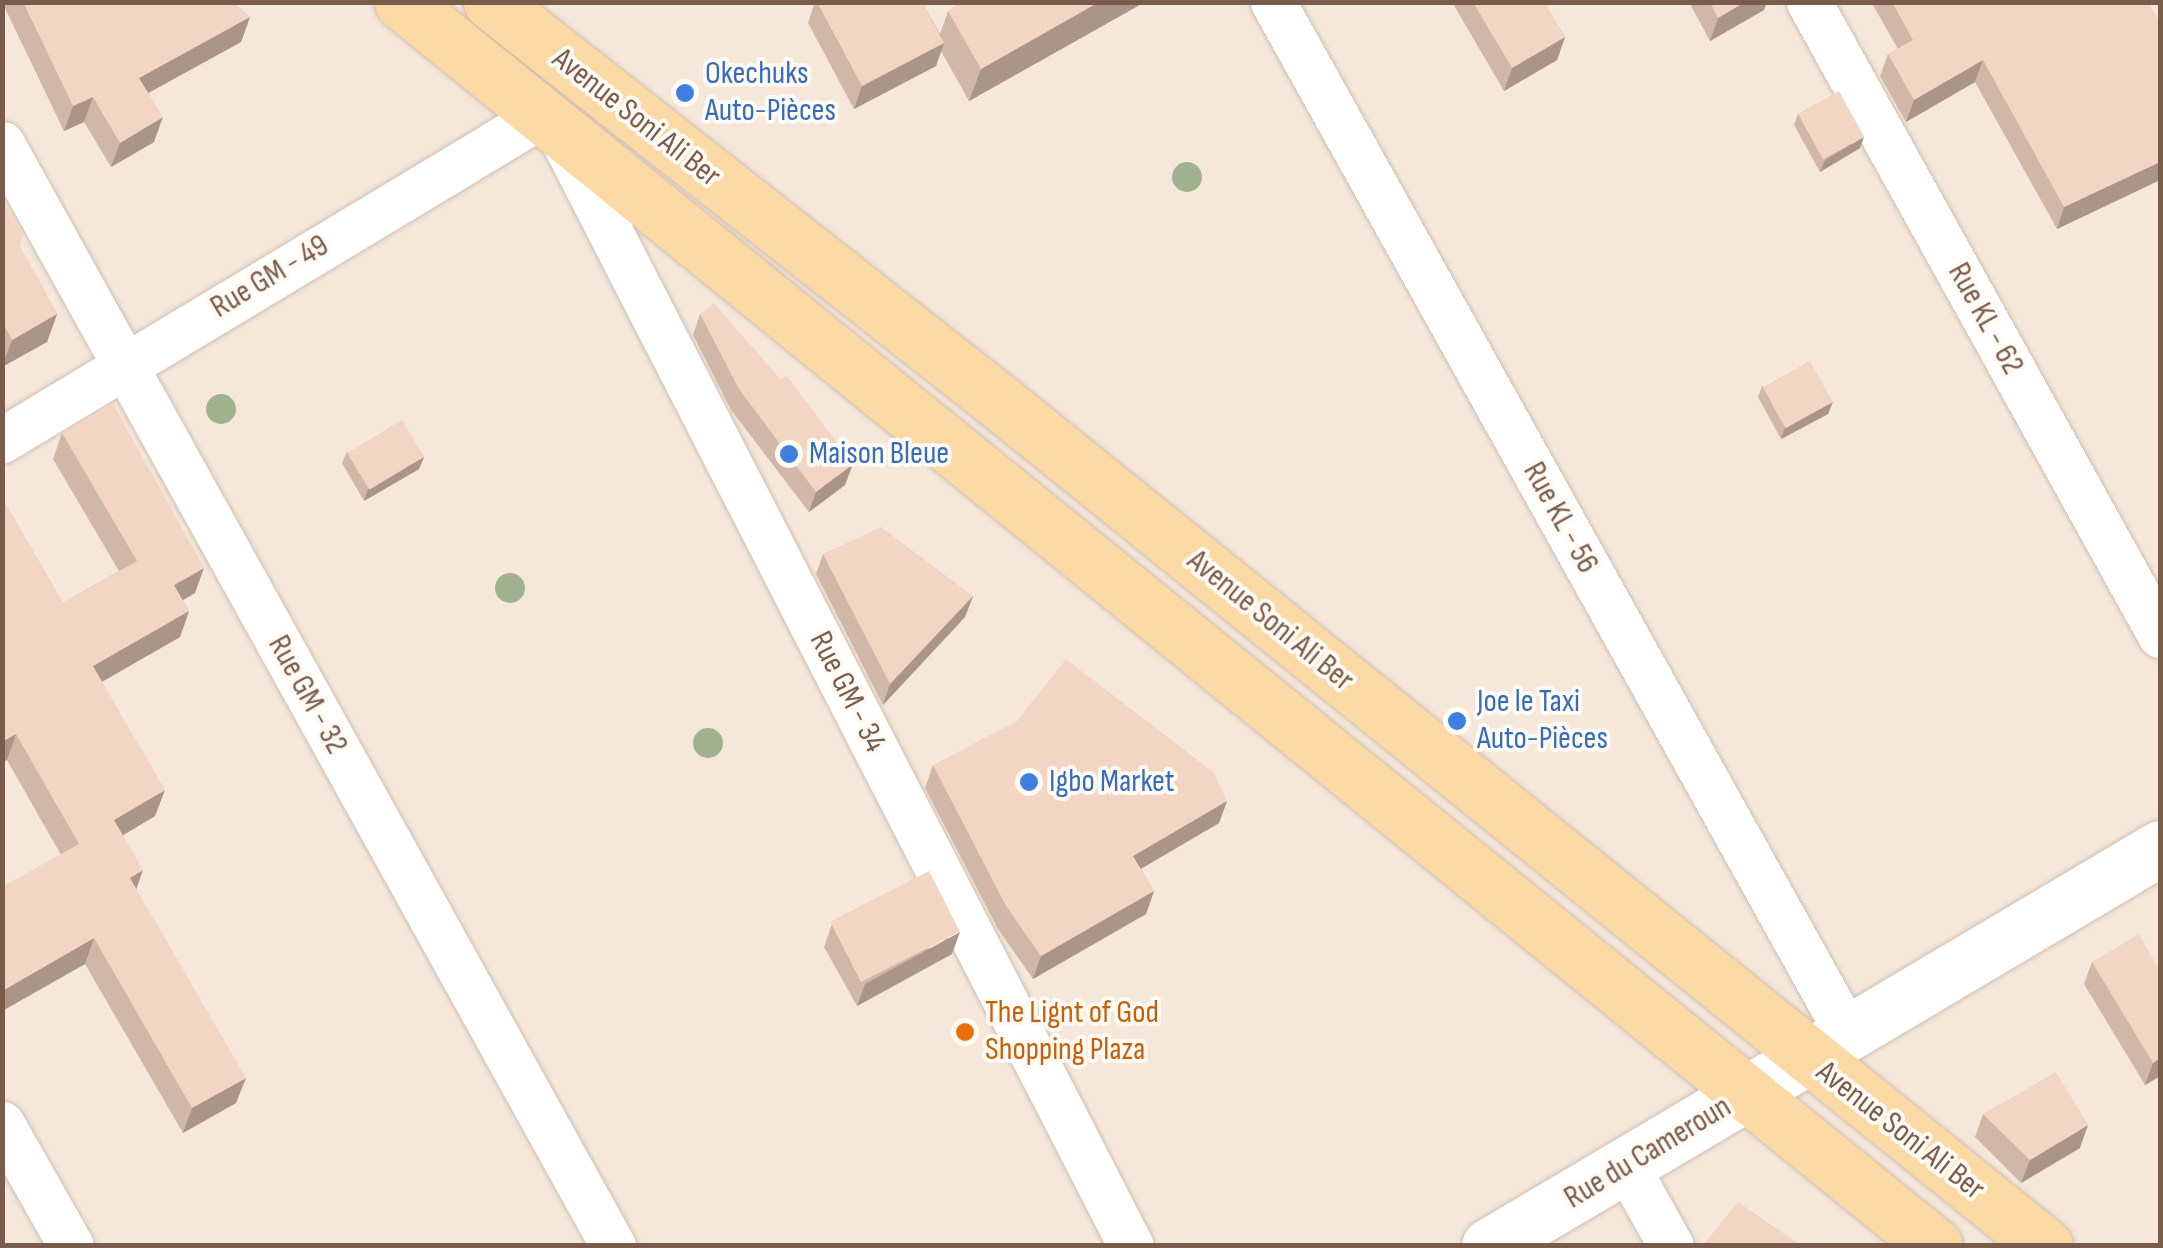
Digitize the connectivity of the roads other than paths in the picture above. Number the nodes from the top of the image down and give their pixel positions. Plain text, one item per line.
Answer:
1 (402, 2) edge
2 (490, 2) edge
3 (1273, 2) edge
4 (1809, 2) edge
5 (550, 128) junction
6 (2, 144) edge
7 (126, 363) junction
8 (2, 440) edge
9 (2160, 635) edge
10 (2160, 848) edge
11 (1826, 1045) junction
12 (1746, 1094) junction
13 (2, 1124) edge
14 (1628, 1168) junction
15 (71, 1246) edge
16 (614, 1246) edge
17 (1131, 1246) edge
18 (1489, 1246) edge
19 (1672, 1246) edge
20 (1935, 1246) edge
21 (2046, 1246) edge

1 - 5 main road, Avenue Soni Ali Ber
2 - 11 main road, Avenue Soni Ali Ber
3 - 11 street, Rue KL - 56
4 - 9 street, Rue KL - 62
5 - 7 street, Rue GM - 49
5 - 12 main road, Avenue Soni Ali Ber
5 - 17 street, Rue GM - 34
6 - 7 street, Rue GM - 32
7 - 8 street, Rue GM - 49
7 - 16 street, Rue GM - 32
10 - 11 street, Rue du Cameroun
11 - 12 street, Rue du Cameroun
11 - 21 main road, Avenue Soni Ali Ber
12 - 14 street, Rue du Cameroun
12 - 20 main road, Avenue Soni Ali Ber
13 - 15 street
14 - 18 street, Rue du Cameroun
14 - 19 street

